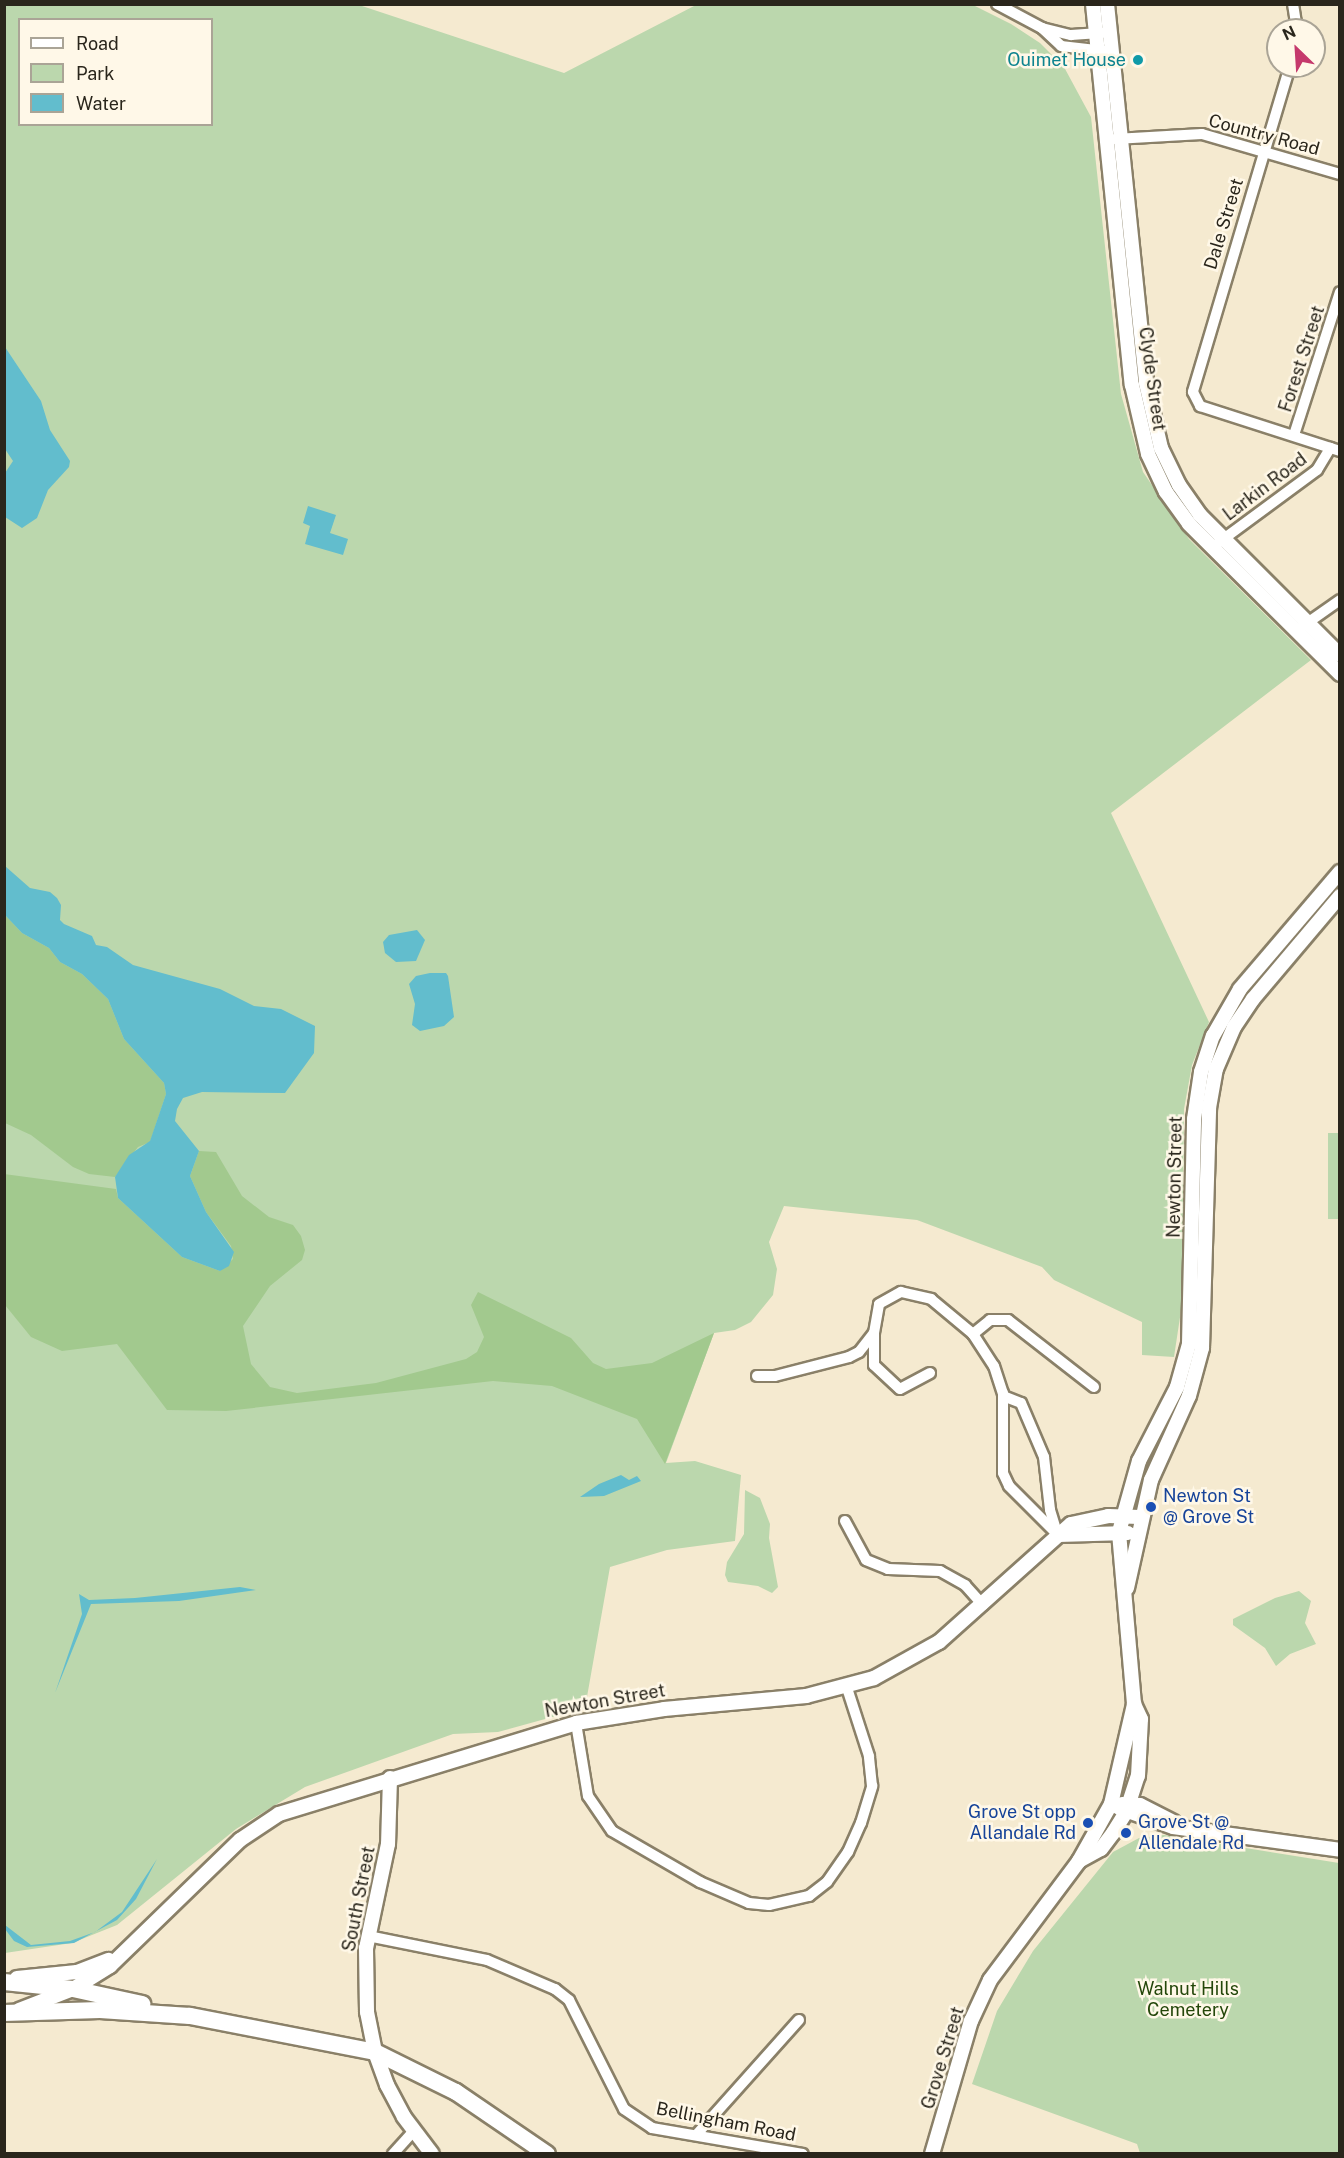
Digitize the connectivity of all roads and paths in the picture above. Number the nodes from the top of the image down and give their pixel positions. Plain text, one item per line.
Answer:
1 (997, 4) edge
2 (1093, 4) edge
3 (1107, 4) edge
4 (1042, 28) junction
5 (1103, 33) junction
6 (1105, 51) junction
7 (1286, 78) edge
8 (1114, 139) junction
9 (1263, 150) junction
10 (1340, 174) edge
11 (1340, 292) edge
12 (1294, 435) junction
13 (1335, 450) edge
14 (1218, 543) junction
15 (1340, 600) edge
16 (1303, 626) junction
17 (1340, 655) edge
18 (1340, 674) edge
19 (1340, 872) edge
20 (1340, 896) edge
21 (874, 1333) junction
22 (973, 1334) junction
23 (930, 1373) dead end
24 (757, 1376) dead end
25 (1094, 1388) dead end
26 (1003, 1396) junction
27 (1122, 1516) junction
28 (1140, 1517) junction
29 (845, 1521) dead end
30 (1119, 1532) junction
31 (1136, 1534) junction
32 (1058, 1535) junction
33 (1127, 1588) junction
34 (982, 1605) junction
35 (847, 1688) junction
36 (1134, 1704) junction
37 (576, 1723) junction
38 (390, 1778) junction
39 (1111, 1804) junction
40 (1128, 1808) junction
41 (1340, 1850) edge
42 (1079, 1861) junction
43 (368, 1936) junction
44 (134, 1945) junction
45 (4, 1980) edge
46 (73, 1989) junction
47 (9, 2012) edge
48 (190, 2016) junction
49 (799, 2020) dead end
50 (375, 2052) junction
51 (414, 2131) junction
52 (697, 2134) junction
53 (393, 2154) edge
54 (432, 2154) edge
55 (547, 2154) edge
56 (803, 2154) edge
57 (932, 2154) edge

1 - 4 street
2 - 5 main road
3 - 5 main road
4 - 5 street
4 - 6 street
5 - 6 main road, Clyde Street
6 - 8 main road, Clyde Street
7 - 9 street, Dale Street
8 - 9 street, Country Road
8 - 14 main road, Clyde Street
9 - 10 street, Country Road
9 - 12 street, Dale Street
11 - 12 street, Forest Street
12 - 13 street
13 - 14 street, Larkin Road
14 - 16 main road, Clyde Street
15 - 16 street
16 - 17 main road, Clyde Street
16 - 18 main road, Clyde Street
19 - 27 main road, Newton Street
20 - 28 main road, Newton Street
21 - 22 street
21 - 23 street
21 - 24 street
22 - 25 street
22 - 26 street
26 - 32 street
26 - 32 street
27 - 28 main road, Newton Street
27 - 30 main road, Newton Street
27 - 32 main road, Newton Street
28 - 31 main road, Newton Street
29 - 34 street
30 - 31 main road
30 - 32 main road
30 - 33 main road, Grove Street
31 - 33 main road, Grove Street
32 - 34 main road, Newton Street
33 - 36 main road, Grove Street
34 - 35 main road, Newton Street
35 - 37 main road, Newton Street
35 - 37 street
36 - 39 main road, Grove Street
36 - 40 main road, Grove Street
37 - 38 main road, Newton Street
38 - 43 main road, South Street
38 - 44 main road, Newton Street
39 - 40 main road
39 - 42 main road, Grove Street
40 - 41 main road
40 - 42 main road, Grove Street
42 - 57 main road, Grove Street
43 - 50 main road, South Street
43 - 52 street, Bellingham Road
44 - 45 main road, Newton Street
44 - 46 main road, Newton Street
45 - 46 main road
46 - 47 main road, Newton Street
46 - 48 main road
47 - 48 main road
48 - 50 main road
49 - 52 street
50 - 51 main road, South Street
50 - 55 main road
51 - 53 street
51 - 54 main road, South Street
52 - 56 street, Bellingham Road

